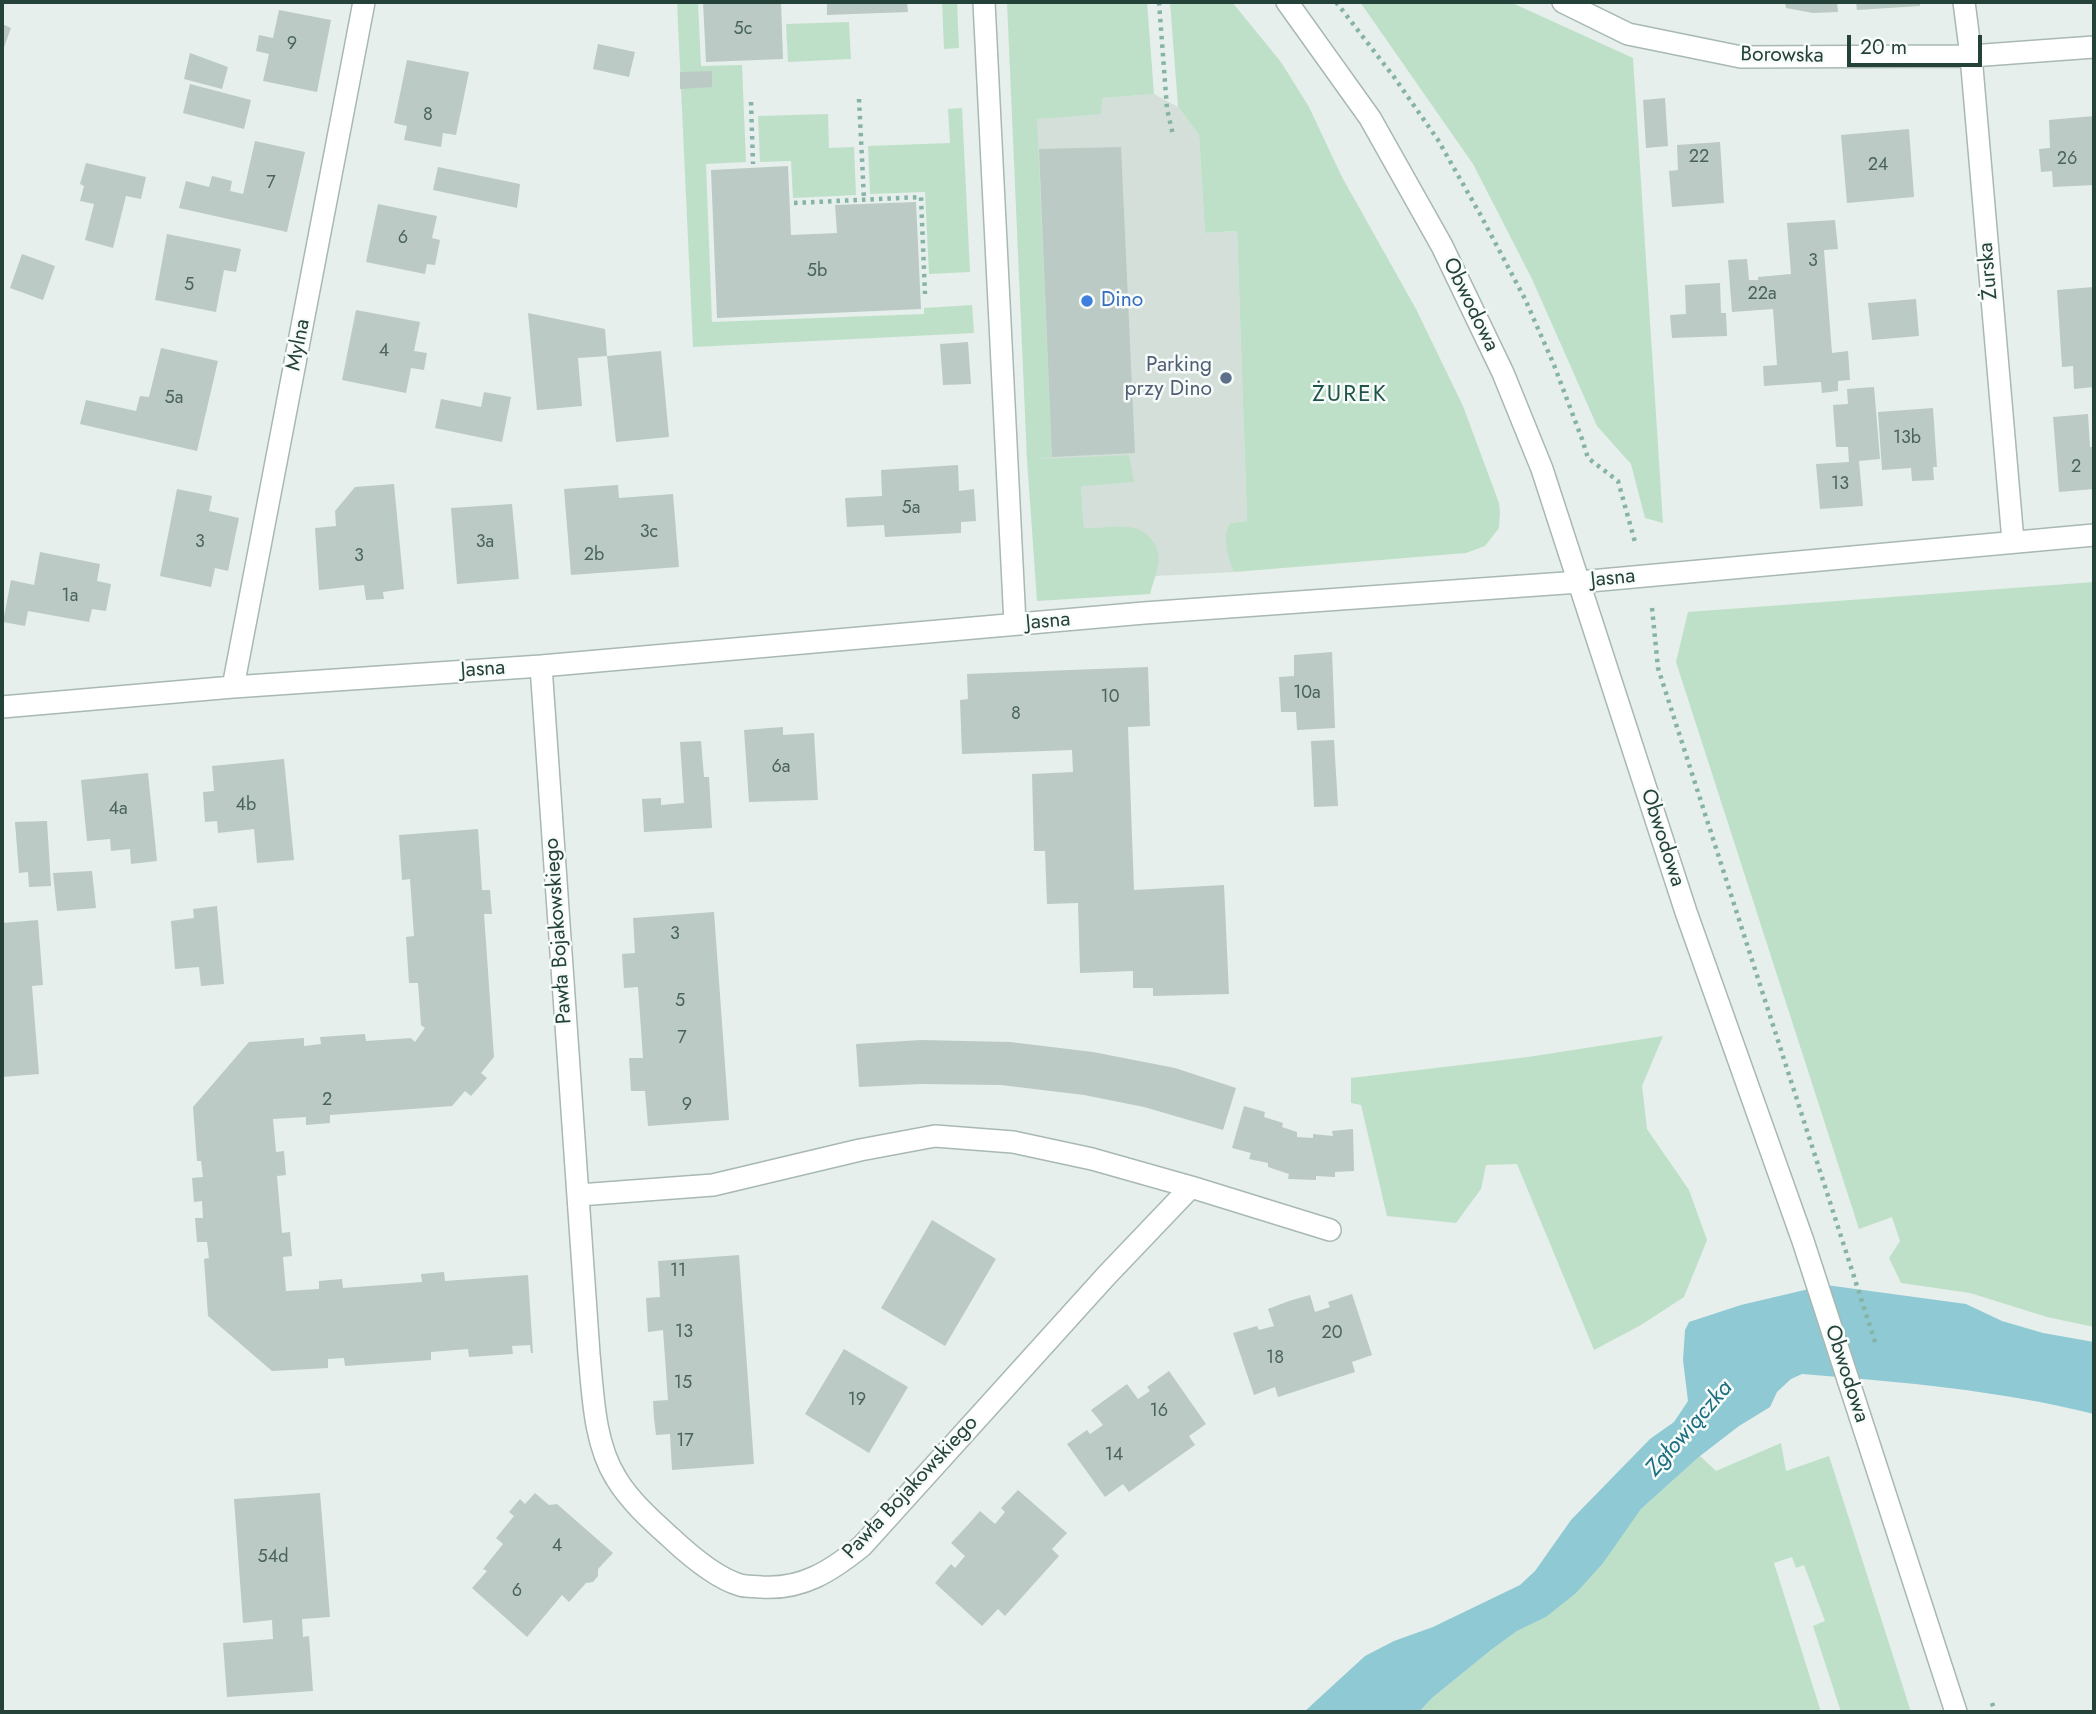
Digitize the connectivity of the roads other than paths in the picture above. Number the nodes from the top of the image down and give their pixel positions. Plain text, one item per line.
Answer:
1 (365, 2) edge
2 (984, 2) edge
3 (1287, 2) edge
4 (1563, 2) edge
5 (1964, 2) edge
6 (2094, 47) edge
7 (1971, 56) junction
8 (2094, 535) edge
9 (2013, 541) junction
10 (1579, 582) junction
11 (1015, 624) junction
12 (541, 666) junction
13 (233, 687) junction
14 (2, 707) edge
15 (1191, 1186) junction
16 (579, 1195) junction
17 (1330, 1230) dead end
18 (1955, 1712) edge

1 - 13 street, Mylna
2 - 11 street
3 - 10 street, Obwodowa
4 - 7 street, Borowska
5 - 7 street, Żurska
6 - 7 street, Borowska
7 - 9 street, Żurska
8 - 9 street, Jasna
9 - 10 street, Jasna
10 - 11 street, Jasna
10 - 18 street, Obwodowa
11 - 12 street, Jasna
12 - 13 street, Jasna
12 - 16 street, Pawła Bojakowskiego
13 - 14 street, Jasna
15 - 16 street
15 - 16 street, Pawła Bojakowskiego
15 - 17 street

